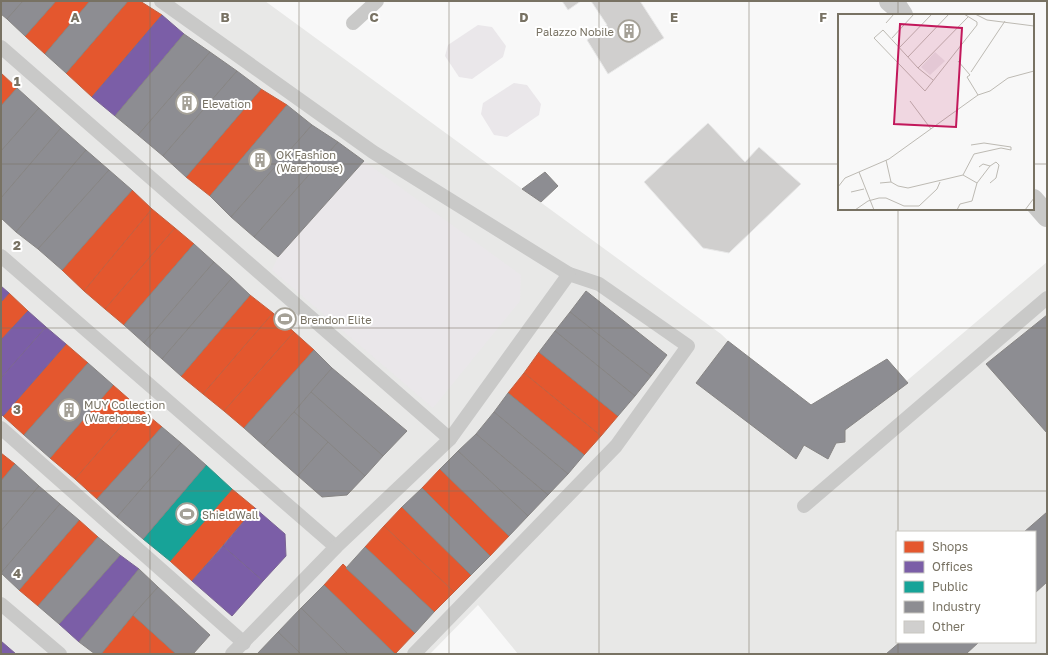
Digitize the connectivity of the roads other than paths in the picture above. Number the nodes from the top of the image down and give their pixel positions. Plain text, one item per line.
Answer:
1 (161, 1) edge
2 (377, 1) edge
3 (890, 1) edge
4 (901, 14) edge
5 (353, 23) dead end
6 (1, 47) edge
7 (1034, 201) edge
8 (1047, 216) edge
9 (1, 256) edge
10 (568, 274) junction
11 (1047, 298) edge
12 (1, 428) edge
13 (450, 439) junction
14 (804, 506) dead end
15 (336, 547) junction
16 (1, 604) edge
17 (244, 643) junction
18 (60, 654) edge
19 (232, 654) edge
20 (414, 654) edge

1 - 10 lane
2 - 5 lane
3 - 4 street
6 - 13 lane
7 - 8 street
9 - 15 lane
10 - 13 lane
10 - 20 lane
11 - 14 lane
12 - 17 lane
13 - 15 lane
15 - 17 lane
16 - 18 lane
17 - 19 lane

